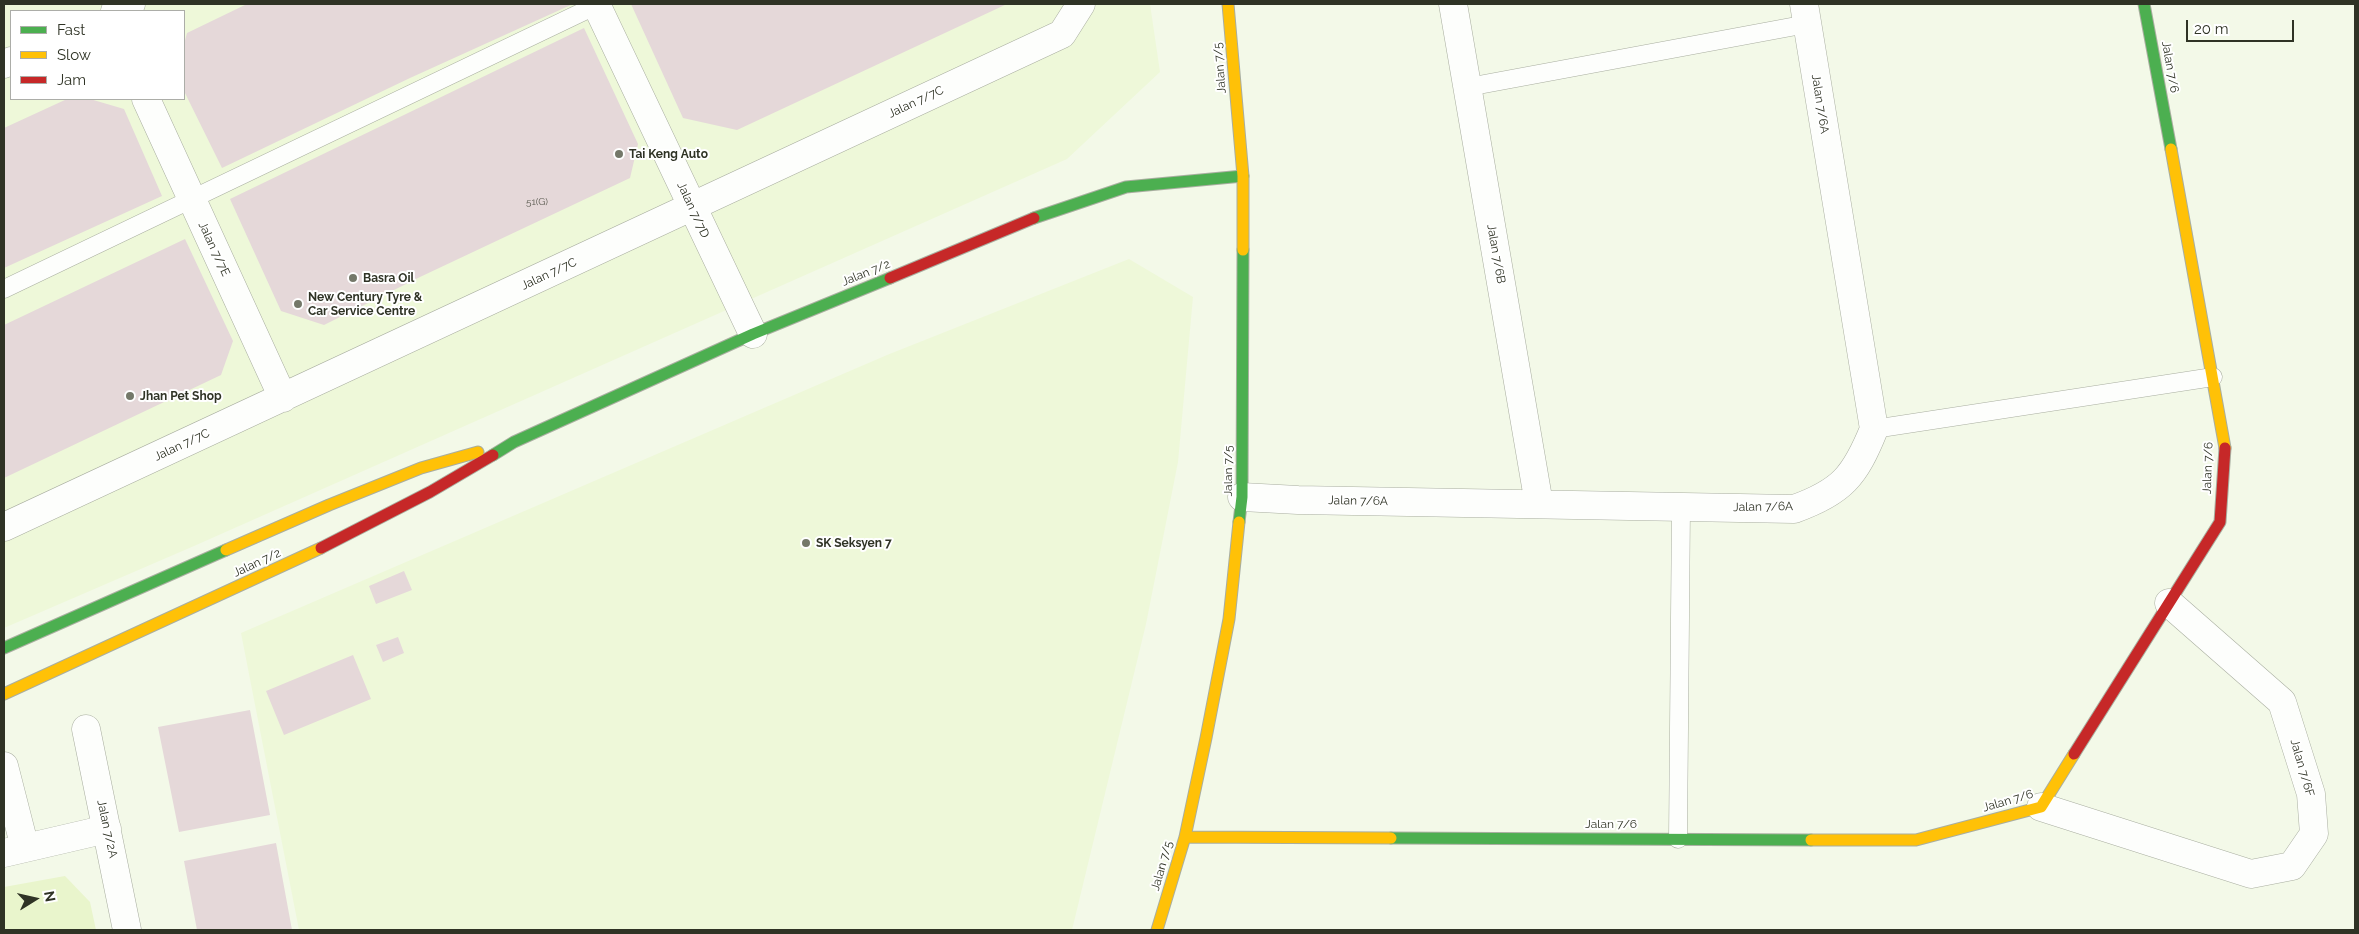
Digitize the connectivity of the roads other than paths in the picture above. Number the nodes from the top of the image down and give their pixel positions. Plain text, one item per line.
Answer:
1 (131, 4) edge
2 (1081, 4) edge
3 (1228, 4) edge
4 (1453, 4) edge
5 (2144, 4) edge
6 (596, 5) edge
7 (117, 10) edge
8 (1806, 14) edge
9 (1468, 87) junction
10 (146, 100) edge
11 (1243, 176) junction
12 (192, 199) junction
13 (692, 207) junction
14 (4, 289) edge
15 (753, 334) junction
16 (2213, 378) junction
17 (283, 398) junction
18 (1874, 429) junction
19 (514, 442) junction
20 (1242, 497) junction
21 (1539, 504) junction
22 (1680, 507) junction
23 (4, 527) edge
24 (2169, 603) junction
25 (4, 648) edge
26 (4, 694) edge
27 (86, 729) dead end
28 (4, 766) edge
29 (2042, 807) junction
30 (107, 829) junction
31 (1185, 837) junction
32 (1678, 839) junction
33 (14, 850) edge
34 (127, 930) edge
35 (1158, 930) edge

1 - 7 street
2 - 13 street, Jalan 7/7C
3 - 11 street, Jalan 7/5
4 - 9 street, Jalan 7/6B
5 - 16 street, Jalan 7/6
6 - 12 lane
6 - 13 street, Jalan 7/7D
8 - 9 lane
8 - 18 street, Jalan 7/6A
9 - 21 street, Jalan 7/6B
10 - 12 street, Jalan 7/7E
11 - 15 street, Jalan 7/2
11 - 20 street, Jalan 7/5
12 - 14 lane
12 - 17 street, Jalan 7/7E
13 - 15 street, Jalan 7/7D
13 - 17 street, Jalan 7/7C
15 - 19 street, Jalan 7/2
16 - 18 lane
16 - 24 street, Jalan 7/6
17 - 23 street, Jalan 7/7C
18 - 22 street, Jalan 7/6A
19 - 25 street, Jalan 7/2
19 - 26 street, Jalan 7/2
20 - 21 street, Jalan 7/6A
20 - 31 street, Jalan 7/5
21 - 22 street, Jalan 7/6A
22 - 32 lane
24 - 29 street, Jalan 7/6
24 - 29 street, Jalan 7/6F
27 - 30 street, Jalan 7/2A
28 - 33 street
29 - 32 street, Jalan 7/6
30 - 33 street
30 - 34 street, Jalan 7/2A
31 - 32 street, Jalan 7/6
31 - 35 street, Jalan 7/5

